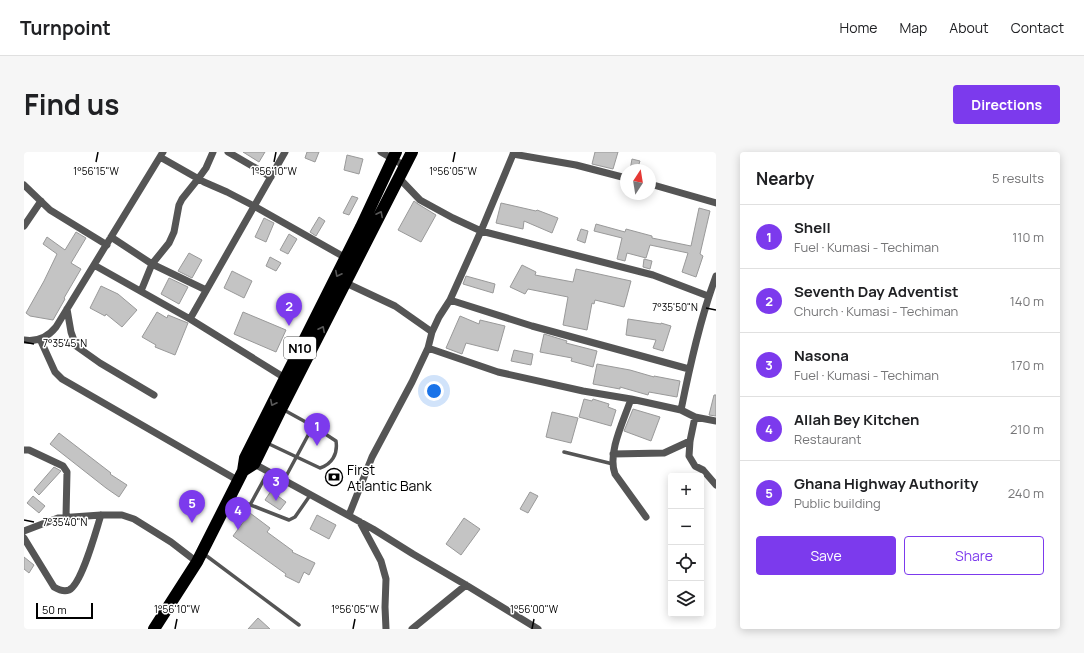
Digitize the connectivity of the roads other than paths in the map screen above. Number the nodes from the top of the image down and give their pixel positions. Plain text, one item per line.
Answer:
1 (213, 152) edge
2 (228, 152) edge
3 (285, 152) edge
4 (380, 152) edge
5 (412, 152) edge
6 (514, 153) edge
7 (161, 155) edge
8 (394, 155) edge
9 (405, 166) junction
10 (620, 176) edge
11 (271, 177) junction
12 (399, 178) junction
13 (198, 179) junction
14 (24, 185) edge
15 (656, 186) edge
16 (41, 201) junction
17 (716, 203) edge
18 (254, 206) junction
19 (24, 226) edge
20 (481, 230) junction
21 (111, 237) junction
22 (107, 245) junction
23 (346, 258) junction
24 (152, 264) junction
25 (94, 265) junction
26 (716, 276) edge
27 (346, 283) junction
28 (206, 290) junction
29 (141, 291) junction
30 (708, 296) junction
31 (450, 300) junction
32 (67, 309) junction
33 (190, 319) junction
34 (432, 332) junction
35 (40, 339) junction
36 (24, 340) edge
37 (428, 348) junction
38 (689, 369) junction
39 (285, 378) junction
40 (154, 395) dead end
41 (631, 399) junction
42 (281, 409) junction
43 (681, 410) junction
44 (695, 417) junction
45 (716, 421) edge
46 (313, 426) junction
47 (690, 441) junction
48 (265, 442) junction
49 (24, 450) edge
50 (564, 452) dead end
51 (613, 454) junction
52 (296, 458) junction
53 (250, 461) junction
54 (613, 464) junction
55 (268, 472) junction
56 (241, 476) junction
57 (284, 480) junction
58 (716, 485) edge
59 (310, 494) junction
60 (230, 497) junction
61 (250, 505) junction
62 (101, 515) junction
63 (349, 516) junction
64 (646, 517) dead end
65 (66, 518) junction
66 (360, 522) junction
67 (24, 531) edge
68 (24, 538) edge
69 (199, 557) junction
70 (466, 585) junction
71 (299, 625) dead end
72 (154, 629) edge
73 (386, 629) edge
74 (412, 629) edge
75 (538, 629) edge

1 - 13 street
2 - 11 street
3 - 11 street
4 - 8 street
5 - 9 highway, N10
6 - 10 street
6 - 20 street
7 - 13 street
7 - 21 street
8 - 9 street
8 - 23 highway, N10
9 - 12 highway, N10
11 - 18 street
12 - 20 street
27 -> 12 highway, N10
13 - 18 street
13 - 24 street
14 - 16 street
15 - 17 street
16 - 19 street
16 - 22 street
18 - 23 street
18 - 28 street
20 - 30 street
20 - 31 street
21 - 22 street
21 - 24 street
22 - 25 street
23 -> 39 highway, N10
24 - 28 street
24 - 29 street
25 - 29 street
25 - 32 street
26 - 30 street
27 - 34 street
42 -> 27 highway, N10
28 - 33 street
29 - 33 street
30 - 38 street
31 - 34 street
31 - 38 street
32 - 35 street
32 - 40 street
33 - 39 street
34 - 37 street
35 - 36 street
35 - 56 street
37 - 41 street
37 - 63 street
38 - 43 street
39 -> 53 highway, N10
41 - 43 street
41 - 51 street
42 - 46 lane
42 - 48 highway, N10
43 - 44 street
44 - 45 street
44 - 47 street
46 - 52 lane
46 - 52 lane
47 - 51 street
47 - 58 street
48 - 52 lane
48 - 53 highway, N10
49 - 65 street
50 - 54 lane
51 - 54 street
52 - 57 lane
53 - 55 street
53 - 56 highway
54 - 64 street
55 - 57 street
55 - 61 lane
56 - 60 highway
57 - 59 street
59 - 61 lane
59 - 63 street
60 - 61 lane
60 - 69 highway
62 - 65 street
62 - 68 street
62 - 69 street
63 - 66 street
65 - 67 street
66 - 70 street
66 - 73 street
69 - 71 lane
69 - 72 highway
70 - 74 street
70 - 75 street

